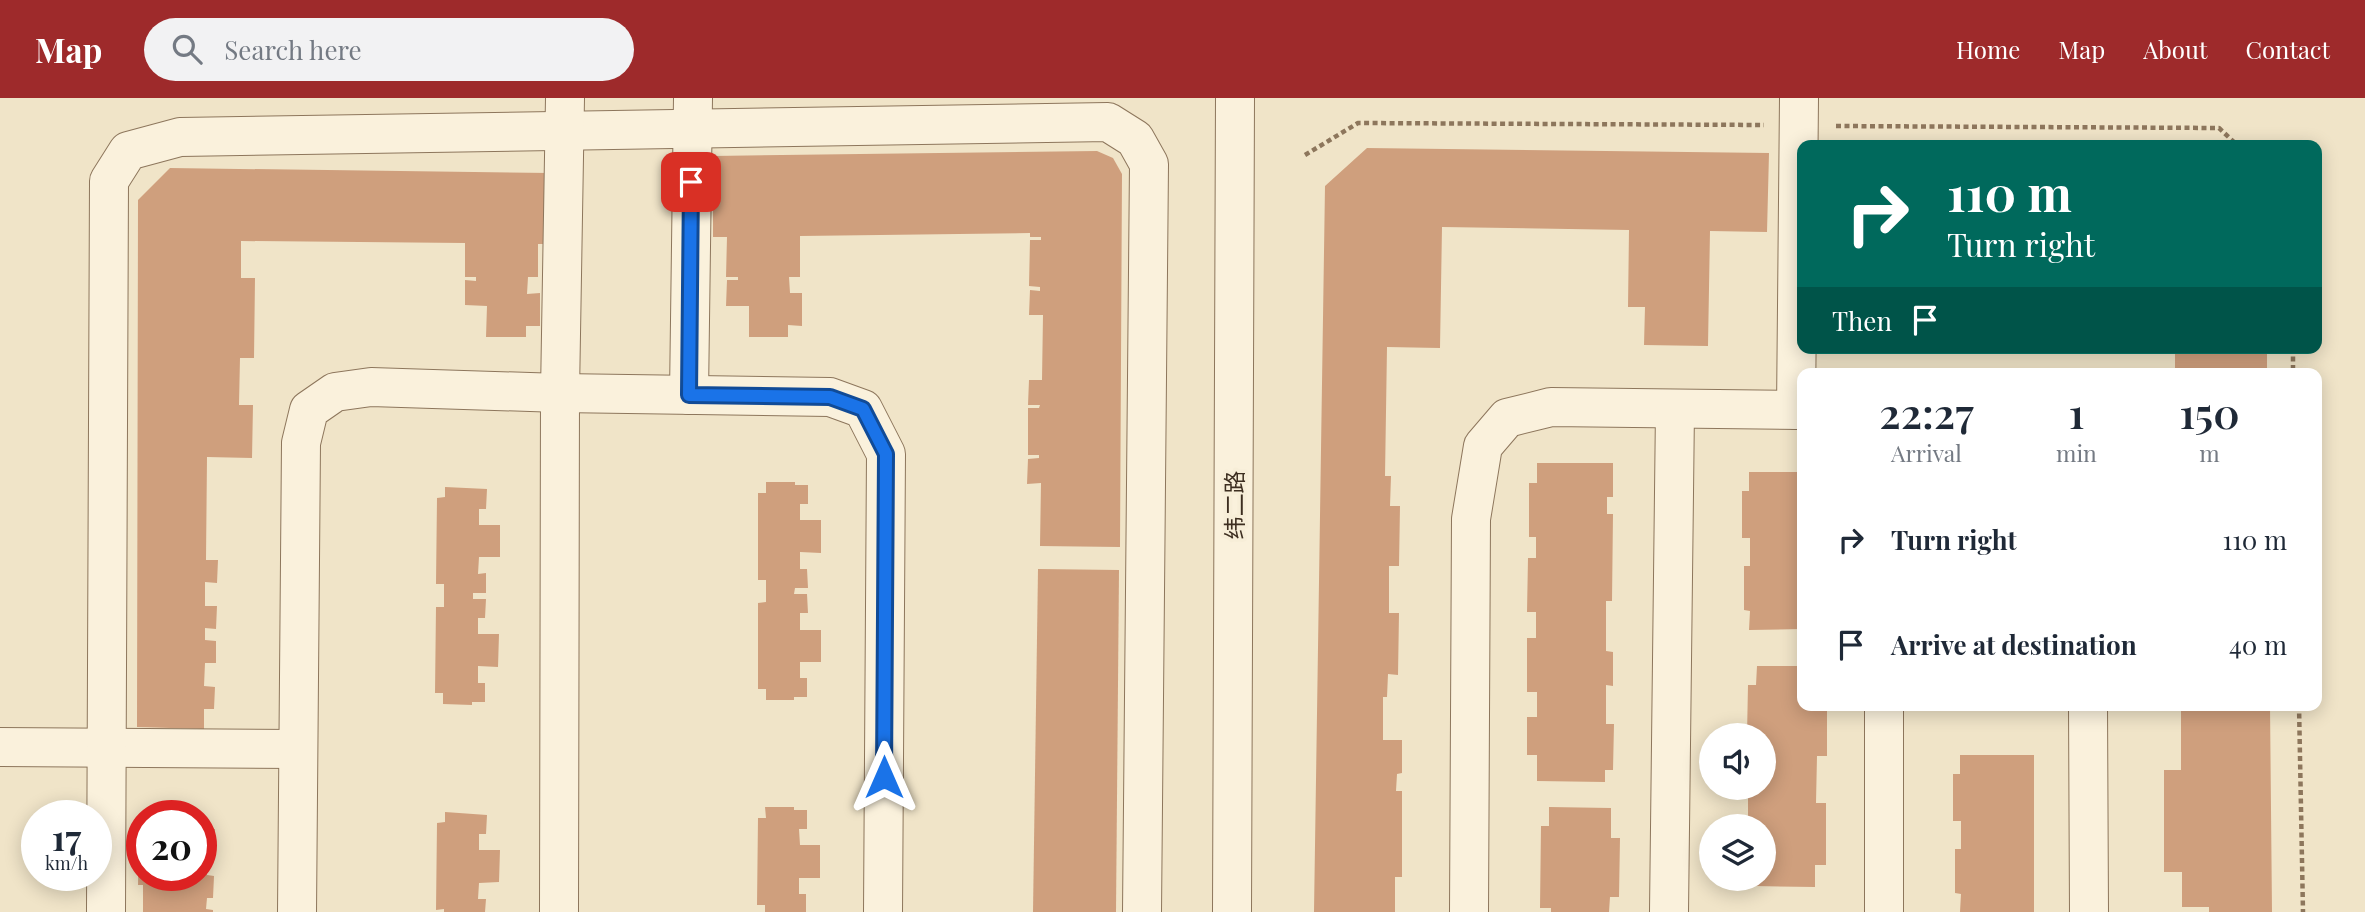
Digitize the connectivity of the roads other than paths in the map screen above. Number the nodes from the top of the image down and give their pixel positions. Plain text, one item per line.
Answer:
1 (1235, 98) edge
2 (1799, 98) edge
3 (692, 113) edge
4 (565, 115) edge
5 (1799, 140) edge
6 (560, 393) junction
7 (689, 395) junction
8 (1675, 408) junction
9 (1797, 410) edge
10 (1884, 711) edge
11 (2088, 711) edge
12 (0, 747) edge
13 (298, 749) junction
14 (106, 912) edge
15 (297, 912) edge
16 (559, 912) edge
17 (883, 912) edge
18 (1142, 912) edge
19 (1232, 912) edge
20 (1469, 912) edge
21 (1670, 912) edge
22 (1884, 912) edge
23 (2090, 912) edge

1 - 19 street, 纬二路
2 - 5 street
3 - 4 street
3 - 7 street
3 - 18 street
4 - 6 street
4 - 14 street
6 - 7 street
6 - 13 street
6 - 16 street
7 - 17 street
8 - 9 street
8 - 20 street
8 - 21 street
10 - 22 street
11 - 23 street
12 - 13 street
13 - 15 street

